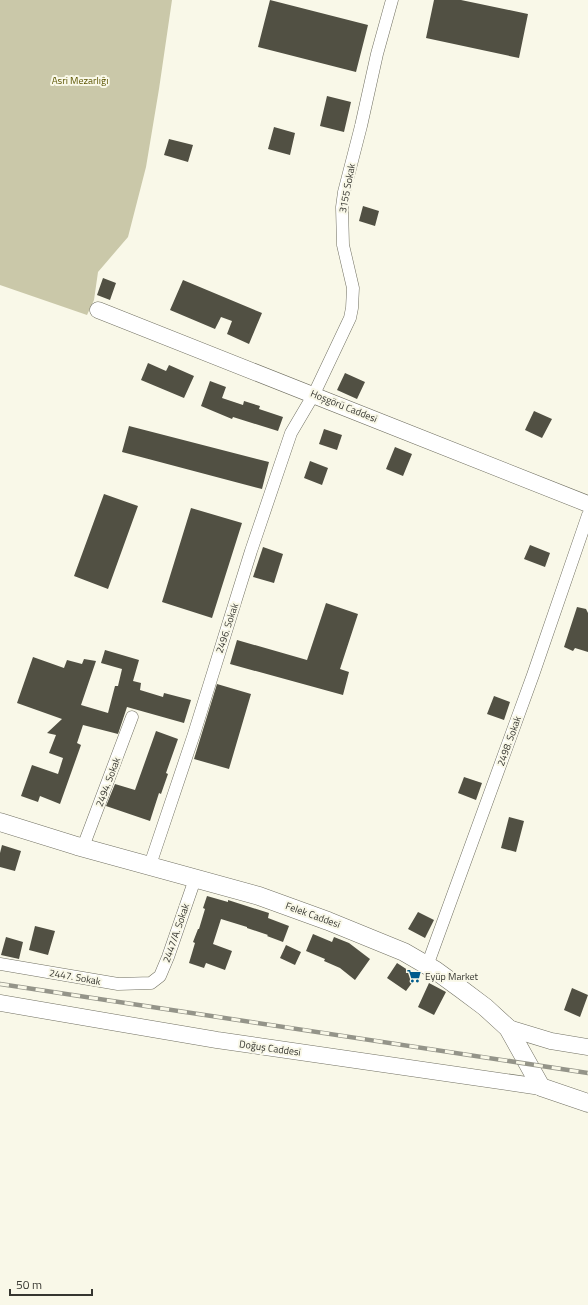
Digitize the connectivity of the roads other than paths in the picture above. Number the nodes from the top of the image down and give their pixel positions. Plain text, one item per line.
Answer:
1 (392, 0) edge
2 (98, 310) dead end
3 (314, 394) junction
4 (588, 504) edge
5 (588, 515) edge
6 (132, 717) dead end
7 (0, 822) edge
8 (83, 847) junction
9 (150, 865) junction
10 (194, 879) junction
11 (0, 964) edge
12 (427, 966) junction
13 (151, 983) joint
14 (0, 1003) edge
15 (508, 1028) junction
16 (588, 1047) edge
17 (541, 1087) junction
18 (580, 1097) edge
19 (588, 1103) edge

1 - 3 street, 3155 Sokak
2 - 3 street, Hoşgörü Caddesi
3 - 4 street, Hoşgörü Caddesi
3 - 9 street, 2496. Sokak
5 - 12 street, 2498. Sokak
6 - 8 street, 2494. Sokak
7 - 8 main road, Felek Caddesi
8 - 9 main road, Felek Caddesi
9 - 10 main road, Felek Caddesi
10 - 12 main road, Felek Caddesi
10 - 13 street, 2447/A. Sokak
11 - 13 street, 2447. Sokak
12 - 15 main road, Felek Caddesi
14 - 17 street, Doğuş Caddesi
15 - 16 street
15 - 17 main road, Felek Caddesi
17 - 18 main road
18 - 19 main road

